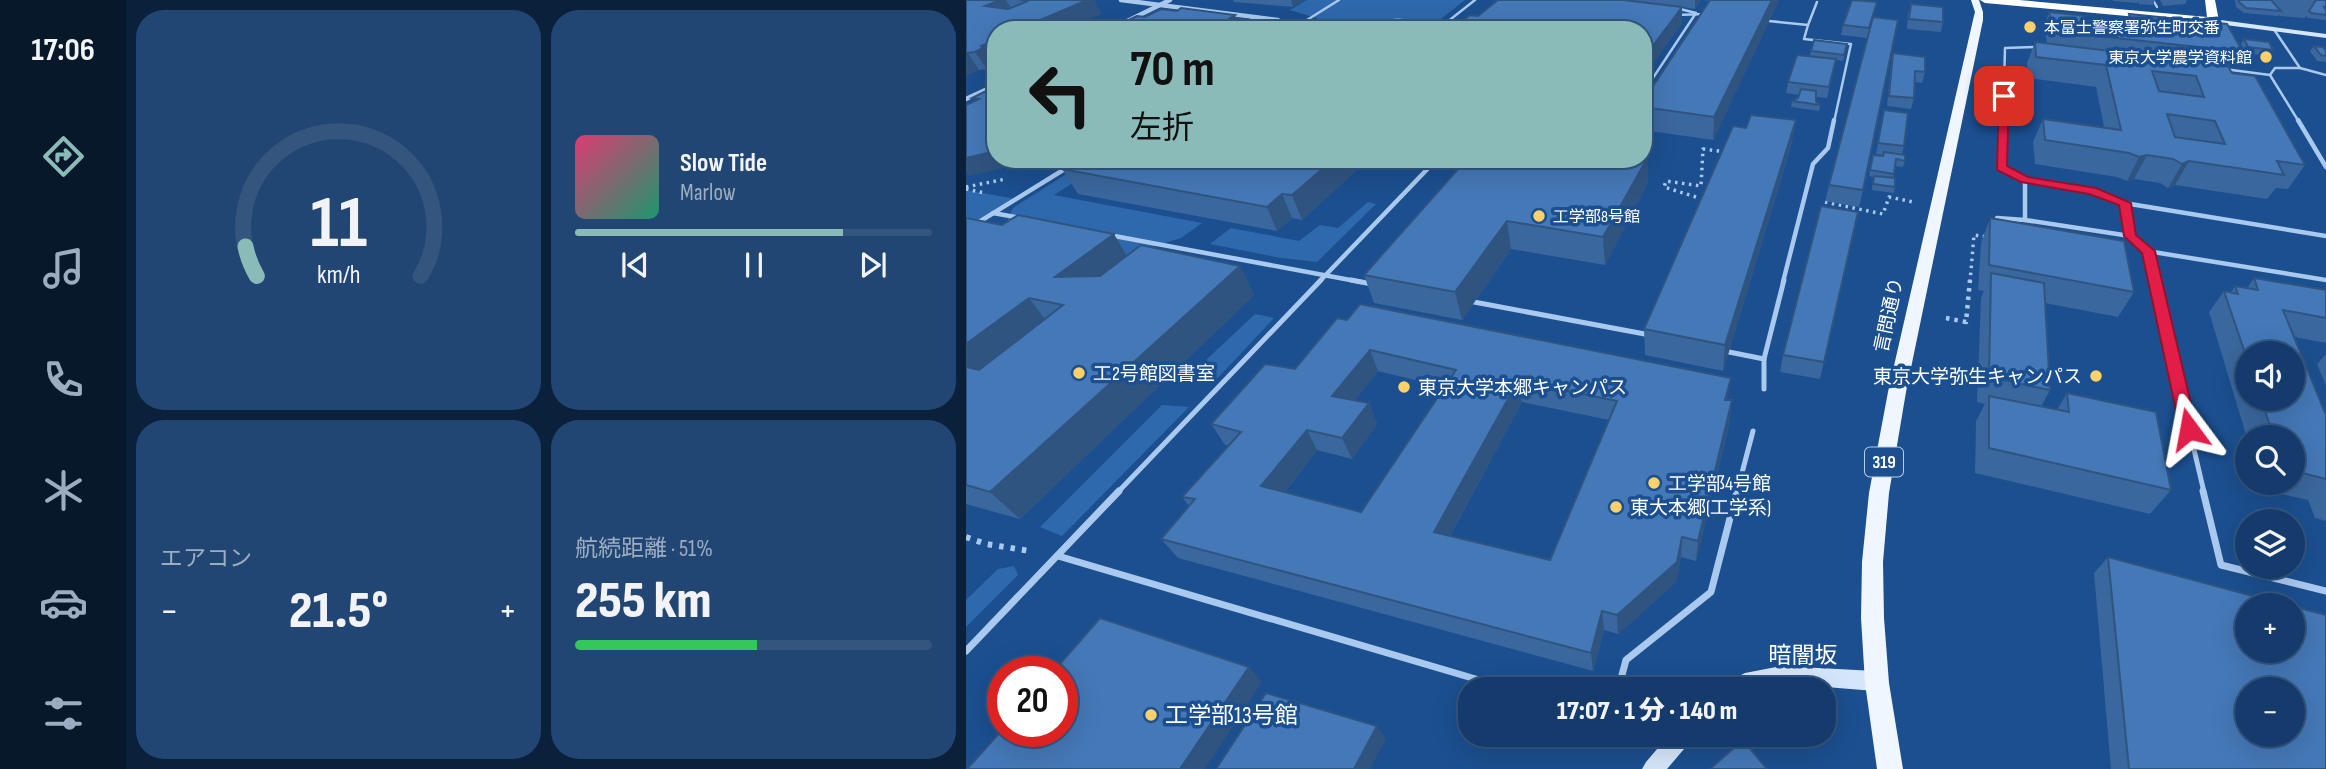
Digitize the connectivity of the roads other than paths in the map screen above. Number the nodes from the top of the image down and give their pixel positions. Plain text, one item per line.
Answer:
1 (1121, 0) edge
2 (1170, 0) edge
3 (1339, 0) edge
4 (1475, 0) edge
5 (1975, 0) edge
6 (1985, 0) edge
7 (2153, 0) edge
8 (2210, 0) edge
9 (1817, 2) edge
10 (1160, 5) junction
11 (2157, 7) dead end
12 (1675, 8) edge
13 (1696, 13) junction
14 (1670, 14) edge
15 (1712, 15) edge
16 (1278, 20) joint
17 (1127, 21) edge
18 (1286, 21) edge
19 (1306, 21) edge
20 (1448, 21) edge
21 (1769, 21) edge
22 (2213, 21) junction
23 (1808, 25) junction
24 (2272, 27) junction
25 (2326, 28) edge
26 (2326, 36) edge
27 (2042, 48) edge
28 (2300, 68) junction
29 (2222, 69) edge
30 (2270, 75) junction
31 (2326, 75) edge
32 (1652, 79) edge
33 (987, 89) edge
34 (966, 99) edge
35 (2326, 167) edge
36 (1067, 168) edge
37 (1428, 168) edge
38 (2025, 180) junction
39 (2124, 203) junction
40 (993, 213) junction
41 (1997, 218) edge
42 (2025, 220) junction
43 (1033, 221) edge
44 (966, 230) edge
45 (1100, 233) edge
46 (2130, 236) junction
47 (2326, 236) edge
48 (2148, 251) junction
49 (1326, 276) junction
50 (2326, 280) edge
51 (1375, 284) edge
52 (1474, 302) edge
53 (1661, 337) edge
54 (1713, 348) edge
55 (1764, 359) junction
56 (1764, 389) dead end
57 (1753, 431) dead end
58 (1058, 556) junction
59 (2326, 591) edge
60 (966, 650) edge
61 (1469, 677) edge
62 (1621, 677) edge
63 (1769, 677) edge
64 (1793, 677) edge
65 (1836, 679) edge
66 (1875, 681) junction
67 (1672, 747) edge
68 (1653, 769) edge
69 (1890, 769) edge

1 - 10 street
2 - 10 street
3 - 19 lane
4 - 20 lane
5 - 66 main road, 言問通り / 319
6 - 22 highway
7 - 11 lane
8 - 22 highway
9 - 23 lane
10 - 16 street
10 - 17 street
12 - 13 lane
13 - 14 lane
13 - 15 lane
13 - 32 lane
16 - 18 lane
21 - 23 lane
22 - 24 main road
23 - 55 lane
24 - 25 main road
24 - 26 main road
24 - 28 lane
27 - 38 lane
28 - 30 lane
28 - 31 lane
29 - 30 lane
30 - 35 lane
33 - 34 street
36 - 40 lane
37 - 49 lane
38 - 39 lane
38 - 42 lane
39 - 46 lane
39 - 47 lane
40 - 43 lane
40 - 44 lane
41 - 42 lane
42 - 46 lane
45 - 49 lane
46 - 48 lane
48 - 50 lane
48 - 59 lane
49 - 51 lane
49 - 58 lane
52 - 53 lane
54 - 55 lane
55 - 56 lane
57 - 62 lane
58 - 60 lane
58 - 61 lane
63 - 64 main road, 暗闇坂
65 - 66 main road, 暗闇坂
66 - 69 main road, 言問通り / 319
67 - 68 main road

